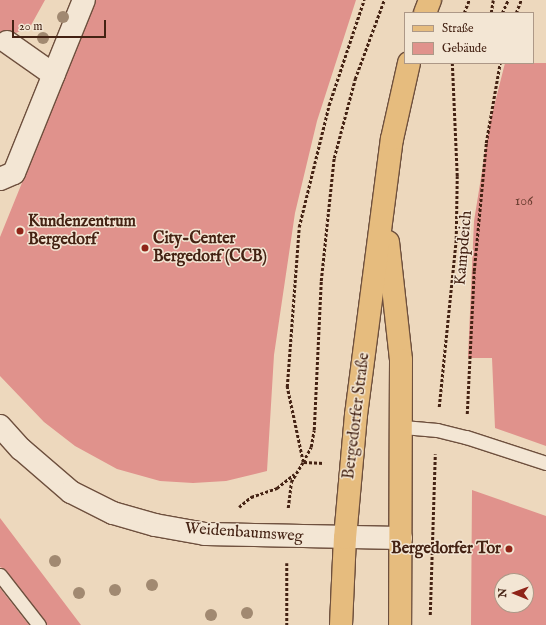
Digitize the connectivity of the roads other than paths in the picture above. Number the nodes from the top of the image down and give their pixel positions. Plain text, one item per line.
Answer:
1 (84, 0) edge
2 (430, 0) edge
3 (425, 12) edge
4 (7, 42) dead end
5 (409, 64) edge
6 (54, 75) junction
7 (13, 176) edge
8 (385, 209) junction
9 (0, 426) edge
10 (402, 427) junction
11 (546, 463) edge
12 (345, 538) junction
13 (401, 538) junction
14 (0, 575) edge
15 (39, 625) edge
16 (341, 625) edge
17 (400, 625) edge

1 - 6 street
2 - 3 main road
4 - 6 street
5 - 8 main road, Bergedorfer Straße
6 - 7 street
8 - 10 main road, Bergedorfer Straße
8 - 12 main road, Bergedorfer Straße
9 - 12 street, Weidenbaumsweg
10 - 11 lane
10 - 13 main road, Bergedorfer Straße
12 - 13 street, Weidenbaumsweg
12 - 16 main road, Bergedorfer Straße
13 - 17 main road, Bergedorfer Straße
14 - 15 lane

